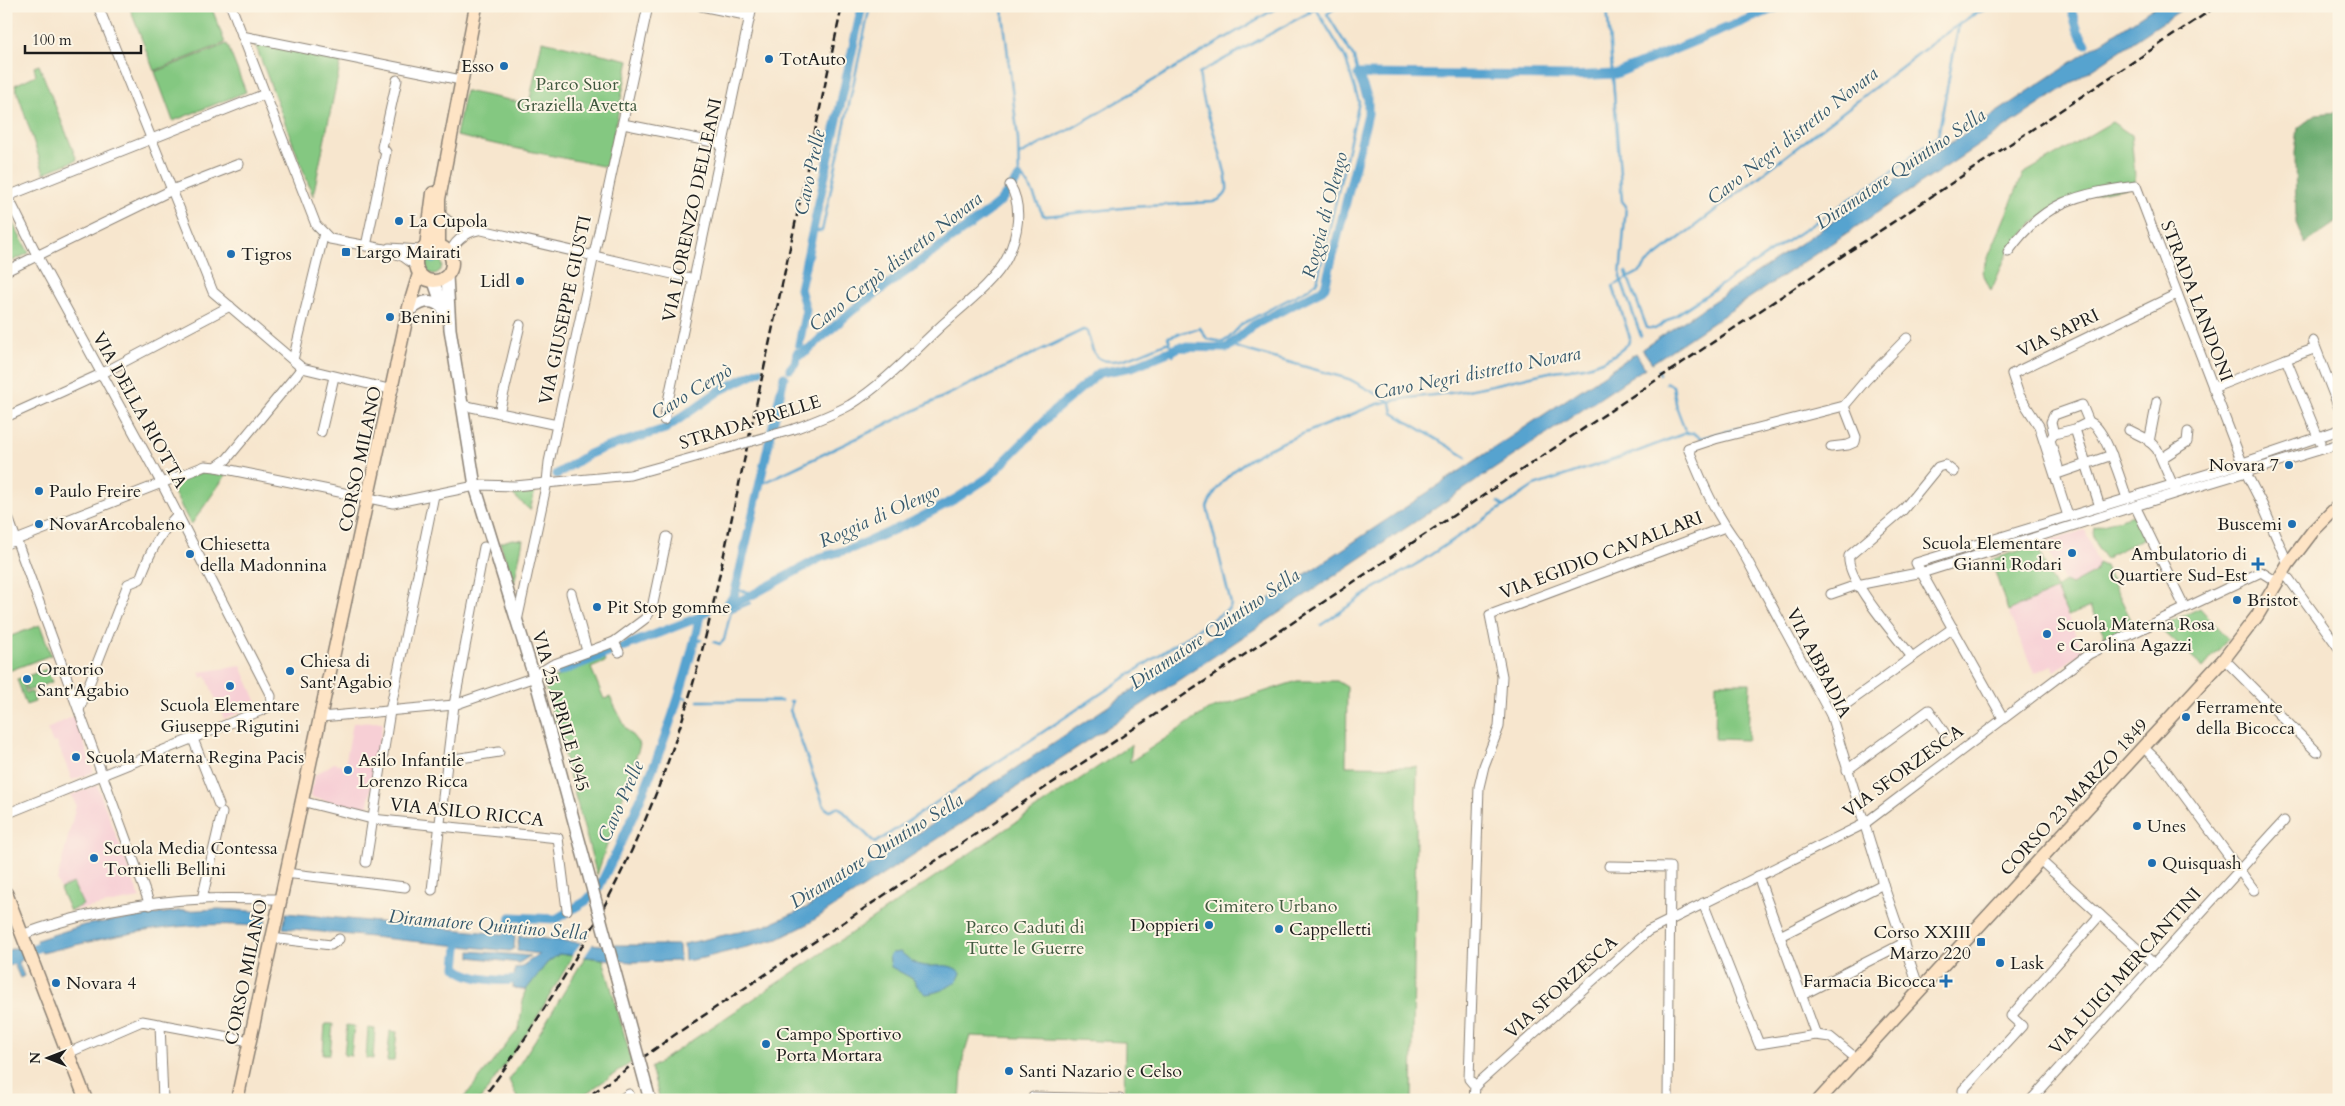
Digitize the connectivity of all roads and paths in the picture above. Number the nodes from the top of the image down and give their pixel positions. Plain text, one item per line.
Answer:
1 (98, 6) edge
2 (231, 6) edge
3 (476, 6) edge
4 (648, 6) edge
5 (701, 6) edge
6 (752, 6) edge
7 (750, 16) junction
8 (242, 36) junction
9 (468, 45) junction
10 (456, 79) junction
11 (397, 80) dead end
12 (265, 94) junction
13 (623, 124) junction
14 (152, 140) junction
15 (723, 144) junction
16 (239, 164) dead end
17 (1011, 187) dead end
18 (172, 190) junction
19 (8, 199) edge
20 (439, 199) junction
21 (439, 214) junction
22 (478, 229) junction
23 (434, 230) junction
24 (324, 233) junction
25 (366, 246) junction
26 (384, 249) junction
27 (435, 249) junction
28 (2008, 252) dead end
29 (37, 255) junction
30 (594, 256) junction
31 (417, 270) junction
32 (6, 271) edge
33 (694, 279) junction
34 (437, 287) junction
35 (2177, 294) junction
36 (230, 306) junction
37 (413, 308) junction
38 (443, 309) junction
39 (406, 324) junction
40 (520, 325) dead end
41 (450, 329) junction
42 (1907, 338) dead end
43 (2286, 359) junction
44 (293, 360) junction
45 (303, 368) junction
46 (102, 374) junction
47 (334, 376) junction
48 (2213, 388) junction
49 (393, 390) junction
50 (2157, 401) dead end
51 (462, 406) junction
52 (1844, 406) junction
53 (2339, 408) edge
54 (499, 413) junction
55 (6, 417) edge
56 (664, 420) dead end
57 (2089, 422) junction
58 (557, 425) junction
59 (2075, 429) junction
60 (2129, 430) dead end
61 (2339, 430) edge
62 (321, 432) dead end
63 (2188, 432) dead end
64 (2054, 434) junction
65 (2318, 437) junction
66 (2149, 442) junction
67 (2339, 444) edge
68 (1831, 447) dead end
69 (2323, 449) junction
70 (2112, 455) junction
71 (2162, 458) junction
72 (2242, 463) junction
73 (2086, 464) junction
74 (216, 466) junction
75 (1954, 472) dead end
76 (2060, 473) junction
77 (2246, 473) junction
78 (547, 482) junction
79 (162, 484) junction
80 (476, 486) junction
81 (2174, 489) junction
82 (434, 495) junction
83 (2128, 498) junction
84 (369, 499) junction
85 (2339, 505) edge
86 (2100, 506) junction
87 (2136, 506) junction
88 (6, 512) edge
89 (178, 514) junction
90 (2070, 516) junction
91 (1725, 527) junction
92 (667, 537) dead end
93 (17, 540) junction
94 (6, 544) edge
95 (484, 547) dead end
96 (1922, 573) junction
97 (2283, 573) junction
98 (1857, 585) junction
99 (571, 593) dead end
100 (1831, 594) dead end
101 (2184, 608) junction
102 (517, 621) junction
103 (1952, 628) junction
104 (2339, 648) edge
105 (587, 651) junction
106 (1912, 657) junction
107 (2224, 659) junction
108 (536, 681) junction
109 (454, 705) junction
110 (79, 710) junction
111 (390, 711) junction
112 (1831, 715) junction
113 (321, 717) junction
114 (2003, 718) junction
115 (1944, 732) dead end
116 (193, 738) junction
117 (2144, 748) junction
118 (499, 752) dead end
119 (2317, 752) dead end
120 (448, 760) junction
121 (1848, 770) junction
122 (103, 775) junction
123 (301, 801) junction
124 (6, 814) edge
125 (372, 819) junction
126 (2284, 821) dead end
127 (1864, 824) junction
128 (440, 826) junction
129 (2040, 860) junction
130 (366, 862) dead end
131 (1609, 866) dead end
132 (2239, 869) junction
133 (285, 873) junction
134 (1758, 876) junction
135 (1883, 884) junction
136 (405, 887) dead end
137 (432, 890) dead end
138 (2254, 890) dead end
139 (6, 893) edge
140 (202, 899) junction
141 (1703, 904) junction
142 (150, 905) junction
143 (278, 905) junction
144 (567, 910) dead end
145 (2100, 915) junction
146 (1670, 921) junction
147 (22, 935) junction
148 (272, 935) junction
149 (1780, 936) junction
150 (339, 939) dead end
151 (1904, 943) junction
152 (2154, 964) junction
153 (1920, 991) junction
154 (1802, 996) junction
155 (160, 1024) junction
156 (1816, 1035) junction
157 (250, 1041) junction
158 (68, 1053) junction
159 (1856, 1059) junction
160 (1474, 1086) junction
161 (630, 1097) edge
162 (1033, 1097) dead end
163 (1095, 1099) edge
164 (1120, 1099) edge
165 (86, 1100) edge
166 (163, 1100) edge
167 (237, 1100) edge
168 (620, 1100) edge
169 (650, 1100) edge
170 (1474, 1100) edge
171 (1668, 1100) edge
172 (1820, 1100) edge
173 (1962, 1100) edge
174 (2031, 1100) edge

1 - 14 street
2 - 8 street
3 - 9 main road
4 - 13 street, VIA GIUSEPPE GIUSTI
5 - 7 street
6 - 7 street, VIA LORENZO DELLEANI
7 - 15 street, VIA LORENZO DELLEANI
8 - 10 street
8 - 12 street
9 - 10 main road
9 - 20 main road
10 - 20 main road
10 - 23 main road
11 - 25 street
12 - 14 street
12 - 24 street
13 - 15 street
13 - 30 street, VIA GIUSEPPE GIUSTI
14 - 18 street
14 - 19 street
15 - 33 street, VIA LORENZO DELLEANI
16 - 18 street
17 - 78 street, STRADA PRELLE, bridge
18 - 29 street
18 - 36 street
19 - 29 street, VIA DELLA RIOTTA
20 - 21 main road
21 - 22 street
21 - 23 main road
22 - 27 street
22 - 30 street
23 - 27 main road
24 - 25 street
24 - 44 street
25 - 26 street
26 - 27 street
26 - 31 street
27 - 31 main road, CORSO MILANO
27 - 34 main road
28 - 35 street, STRADA LANDONI
29 - 32 street
29 - 46 street, VIA DELLA RIOTTA
30 - 33 street
30 - 58 street, VIA GIUSEPPE GIUSTI
31 - 34 main road
31 - 39 main road, CORSO MILANO
33 - 56 street, VIA LORENZO DELLEANI
34 - 37 main road, CORSO MILANO
34 - 38 street, VIA 25 APRILE 1945
34 - 41 street, VIA 25 APRILE 1945
35 - 48 street, STRADA LANDONI
35 - 90 street, VIA SAPRI
36 - 44 street
36 - 46 street
37 - 38 street
37 - 39 main road, CORSO MILANO
38 - 41 street, VIA 25 APRILE 1945
39 - 49 main road, CORSO MILANO
40 - 54 street
41 - 51 street, VIA 25 APRILE 1945
42 - 52 street
43 - 48 street
43 - 53 street
43 - 65 street
44 - 45 street
45 - 47 street
45 - 74 street
46 - 55 street
46 - 79 street, VIA DELLA RIOTTA
47 - 49 street
47 - 62 street
48 - 72 street, STRADA LANDONI
49 - 84 main road, CORSO MILANO
50 - 66 street
51 - 54 street
51 - 80 street, VIA 25 APRILE 1945
52 - 68 street
52 - 91 street, VIA ABBADIA
54 - 58 street
57 - 59 street
57 - 64 street
57 - 70 street
58 - 78 street, VIA GIUSEPPE GIUSTI
59 - 64 street
59 - 73 street
60 - 66 street
61 - 65 street
63 - 71 street
64 - 76 street
65 - 69 street
65 - 72 street
66 - 71 street
67 - 69 street
69 - 77 street
70 - 73 street
70 - 83 street
71 - 81 street
72 - 77 street, STRADA LANDONI
72 - 81 street
73 - 76 street
73 - 86 street
74 - 79 street
74 - 84 street, STRADA PRELLE
75 - 98 street
76 - 90 street
77 - 81 street
77 - 97 street, STRADA LANDONI
78 - 80 street, STRADA PRELLE
78 - 102 street, VIA GIUSEPPE GIUSTI
79 - 89 street, VIA DELLA RIOTTA
79 - 93 street
80 - 82 street, STRADA PRELLE
80 - 102 street, VIA 25 APRILE 1945
81 - 83 street
81 - 87 street
82 - 84 street, STRADA PRELLE
82 - 111 street
83 - 86 street
84 - 113 main road, CORSO MILANO
85 - 97 main road, CORSO 23 MARZO 1849
86 - 90 street
87 - 96 street
87 - 101 street
88 - 93 street
89 - 110 street
89 - 116 street, VIA DELLA RIOTTA
90 - 96 street
91 - 112 street, VIA ABBADIA
91 - 160 street, VIA EGIDIO CAVALLARI
92 - 105 street
93 - 94 street
93 - 110 street
95 - 109 street
96 - 98 street
96 - 103 street
97 - 101 street, VIA SFORZESCA
97 - 104 street
97 - 107 main road, CORSO 23 MARZO 1849
98 - 100 street
98 - 106 street
99 - 105 street
101 - 114 street, VIA SFORZESCA
102 - 108 street, VIA 25 APRILE 1945
103 - 106 street
103 - 114 street
105 - 108 street
106 - 112 street
107 - 117 main road, CORSO 23 MARZO 1849
107 - 119 street
108 - 109 street
108 - 169 street, VIA 25 APRILE 1945, bridge
109 - 111 street
109 - 120 street
110 - 122 street
111 - 113 street
111 - 125 street
112 - 121 street, VIA ABBADIA
113 - 123 main road, CORSO MILANO
114 - 127 street, VIA SFORZESCA
115 - 121 street
116 - 122 street
116 - 140 street
117 - 129 main road, CORSO 23 MARZO 1849
117 - 132 street
118 - 120 street
120 - 128 street
121 - 127 street, VIA ABBADIA
122 - 124 street
122 - 142 street
123 - 125 street, VIA ASILO RICCA
123 - 133 main road, CORSO MILANO
125 - 128 street, VIA ASILO RICCA
125 - 130 street
126 - 132 street, VIA LUIGI MERCANTINI
127 - 134 street, VIA SFORZESCA
127 - 135 street, VIA ABBADIA
128 - 137 street
128 - 144 street, VIA ASILO RICCA
129 - 145 street
129 - 153 main road, CORSO 23 MARZO 1849
131 - 146 street
132 - 138 street
132 - 152 street, VIA LUIGI MERCANTINI
133 - 136 street
133 - 143 main road, CORSO MILANO
134 - 141 street, VIA SFORZESCA
134 - 149 street
135 - 149 street
135 - 151 street, VIA ABBADIA
139 - 147 main road
140 - 142 street
140 - 143 street
141 - 146 street, VIA SFORZESCA
141 - 156 street
142 - 147 street
143 - 148 main road, CORSO MILANO
145 - 152 street
145 - 173 street
146 - 160 street, VIA SFORZESCA
146 - 171 street
147 - 158 main road
148 - 150 street
148 - 157 main road, CORSO MILANO
149 - 154 street
151 - 153 street, VIA ABBADIA
151 - 154 street
152 - 174 street, VIA LUIGI MERCANTINI
153 - 159 main road, CORSO 23 MARZO 1849
154 - 156 street
155 - 157 street
155 - 158 street
155 - 166 street
156 - 159 street
157 - 167 main road, CORSO MILANO
158 - 165 main road
159 - 172 main road, CORSO 23 MARZO 1849
160 - 170 street
161 - 168 street
162 - 163 street
163 - 164 street

